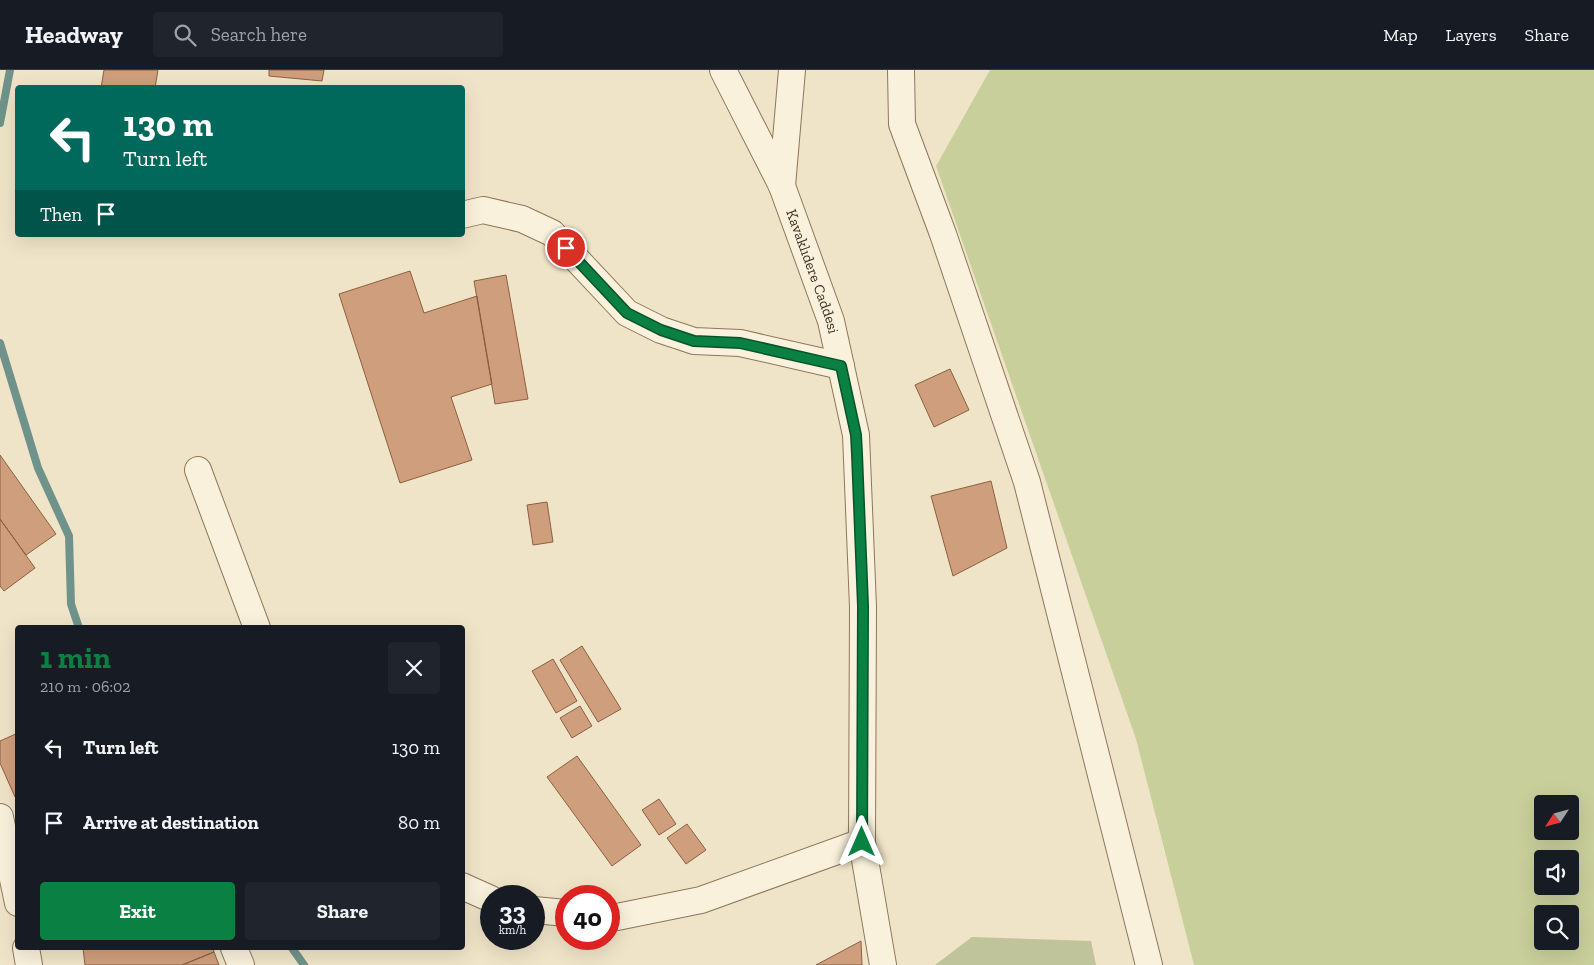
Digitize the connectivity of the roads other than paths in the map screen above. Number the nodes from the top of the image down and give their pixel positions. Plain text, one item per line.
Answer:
1 (723, 70) edge
2 (792, 70) edge
3 (901, 70) edge
4 (782, 186) junction
5 (465, 213) edge
6 (841, 366) junction
7 (198, 470) dead end
8 (256, 625) edge
9 (0, 817) edge
10 (862, 842) junction
11 (465, 887) edge
12 (15, 889) edge
13 (480, 894) edge
14 (620, 916) edge
15 (26, 950) edge
16 (235, 950) edge
17 (29, 965) edge
18 (241, 965) edge
19 (883, 965) edge
20 (1149, 965) edge

1 - 4 street, Kavaklıdere Caddesi
2 - 4 street
3 - 20 street
4 - 6 street, Kavaklıdere Caddesi
5 - 6 street
6 - 10 street, Kavaklıdere Caddesi
7 - 8 street
9 - 12 street
10 - 14 street
10 - 19 street, Kavaklıdere Caddesi
11 - 13 street
15 - 17 street
16 - 18 street

